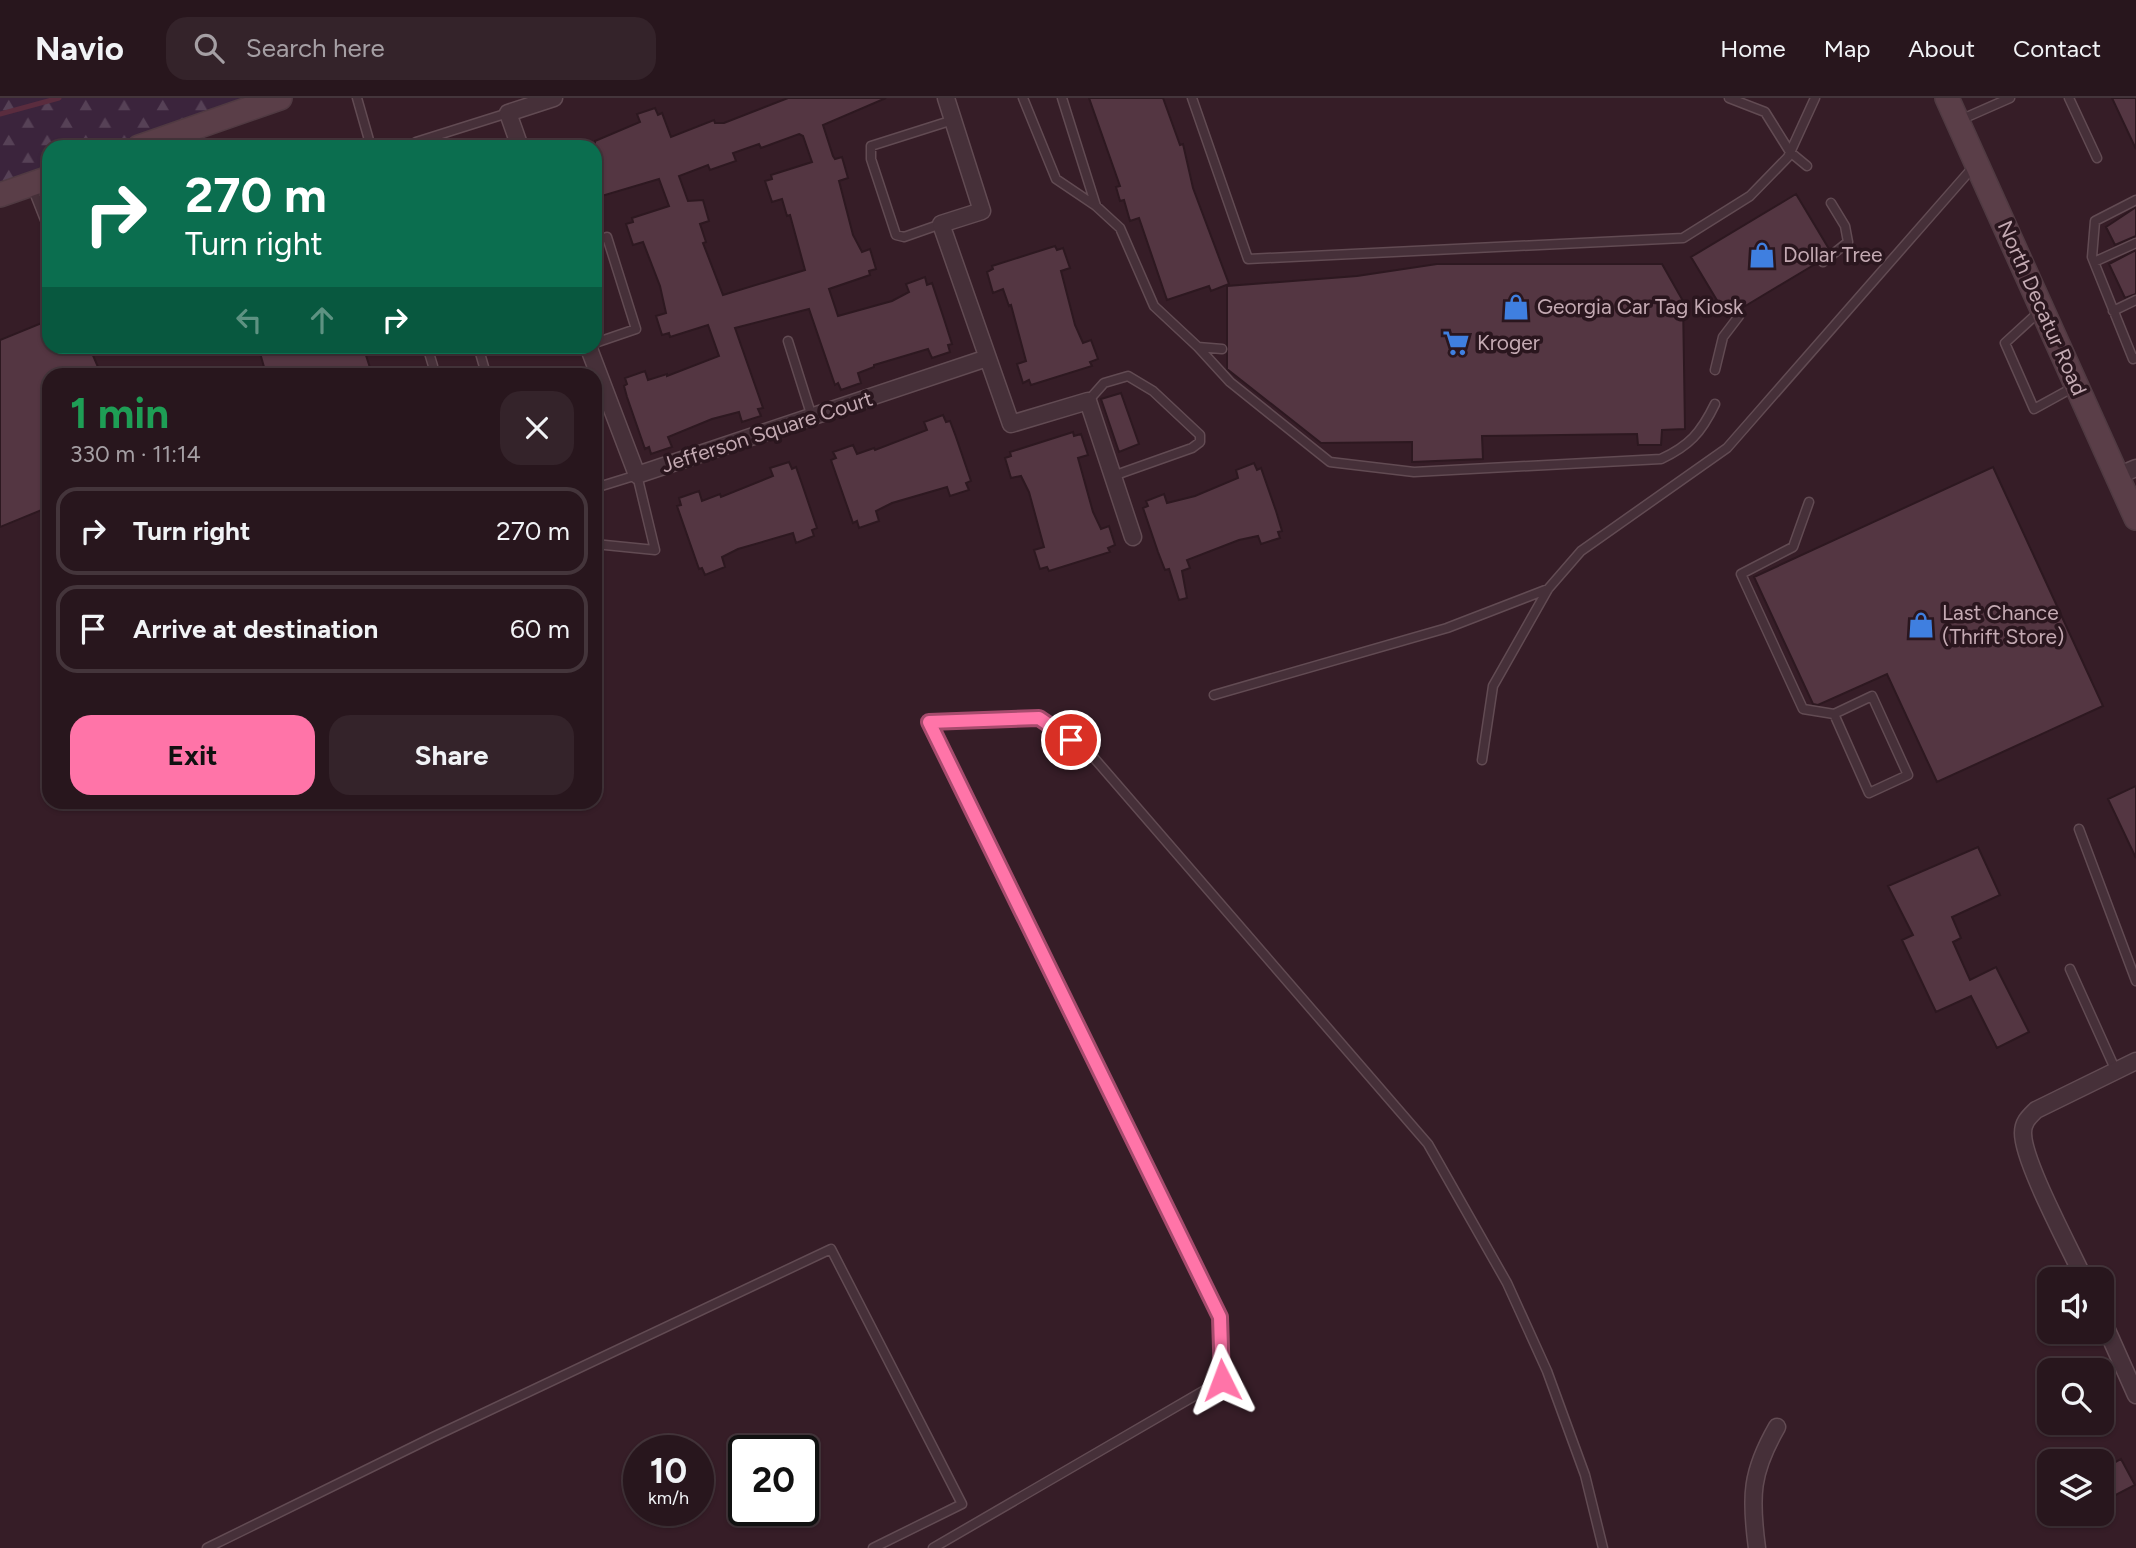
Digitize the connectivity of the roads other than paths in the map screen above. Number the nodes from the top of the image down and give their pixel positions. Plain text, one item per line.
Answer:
1 (278, 98) edge
2 (357, 98) edge
3 (554, 98) edge
4 (946, 98) edge
5 (1023, 98) edge
6 (1062, 98) edge
7 (1192, 98) edge
8 (1729, 98) edge
9 (1815, 98) edge
10 (1947, 98) edge
11 (2010, 98) edge
12 (2069, 98) edge
13 (508, 113) junction
14 (953, 120) junction
15 (1958, 121) junction
16 (159, 140) edge
17 (369, 140) edge
18 (421, 140) edge
19 (518, 140) edge
20 (1790, 152) junction
21 (2097, 158) dead end
22 (1977, 163) junction
23 (1807, 166) dead end
24 (40, 181) edge
25 (0, 195) edge
26 (2136, 200) edge
27 (1831, 203) dead end
28 (1096, 206) junction
29 (941, 224) junction
30 (602, 239) edge
31 (2136, 243) edge
32 (1823, 262) dead end
33 (2094, 262) junction
34 (2136, 300) edge
35 (2043, 309) junction
36 (2113, 311) junction
37 (1739, 316) dead end
38 (602, 340) edge
39 (788, 341) dead end
40 (1198, 347) junction
41 (1222, 349) dead end
42 (429, 354) edge
43 (987, 358) junction
44 (2136, 358) edge
45 (432, 366) dead end
46 (1715, 370) dead end
47 (602, 383) edge
48 (2077, 386) junction
49 (1088, 401) junction
50 (1715, 404) dead end
51 (812, 417) junction
52 (2127, 472) edge
53 (637, 475) junction
54 (1113, 476) junction
55 (602, 486) edge
56 (1809, 502) dead end
57 (2136, 518) edge
58 (1133, 537) dead end
59 (602, 545) edge
60 (1548, 589) junction
61 (1213, 695) dead end
62 (1834, 714) junction
63 (1482, 760) dead end
64 (2079, 829) dead end
65 (2070, 969) dead end
66 (2136, 981) edge
67 (2136, 1061) edge
68 (2116, 1071) junction
69 (2079, 1267) edge
70 (2113, 1344) edge
71 (2136, 1395) edge
72 (1777, 1427) dead end
73 (207, 1548) edge
74 (873, 1548) edge
75 (933, 1548) edge
76 (1603, 1548) edge
77 (1757, 1548) edge

1 - 16 main road
2 - 17 lane
3 - 13 street
4 - 14 street
5 - 28 lane
6 - 28 lane
7 - 20 lane
8 - 20 lane
9 - 20 lane
10 - 15 main road, North Decatur Road
11 - 15 lane
12 - 21 lane
13 - 18 lane
13 - 19 street
14 - 29 street
14 - 29 lane
15 - 22 main road, North Decatur Road
20 - 23 lane
22 - 35 main road, North Decatur Road
22 - 60 lane
24 - 25 main road
26 - 33 lane
27 - 32 lane
28 - 40 lane
29 - 43 street
30 - 38 lane
31 - 33 lane
33 - 36 lane
34 - 36 lane
35 - 48 main road, North Decatur Road
35 - 48 lane
36 - 44 lane
37 - 46 lane
39 - 51 lane
40 - 41 lane
40 - 50 lane
42 - 45 lane
43 - 49 street
43 - 51 street, Jefferson Square Court
47 - 53 street, Jefferson Square Court
48 - 52 main road, North Decatur Road
49 - 54 street
49 - 54 lane
51 - 53 street, Jefferson Square Court
52 - 57 main road, North Decatur Road
53 - 55 lane
53 - 59 lane
54 - 58 street
56 - 62 lane
60 - 61 lane
60 - 63 lane
62 - 62 lane
64 - 66 lane
65 - 68 lane
67 - 68 street
68 - 69 street
70 - 71 street
72 - 77 street
73 - 74 lane
75 - 76 lane

